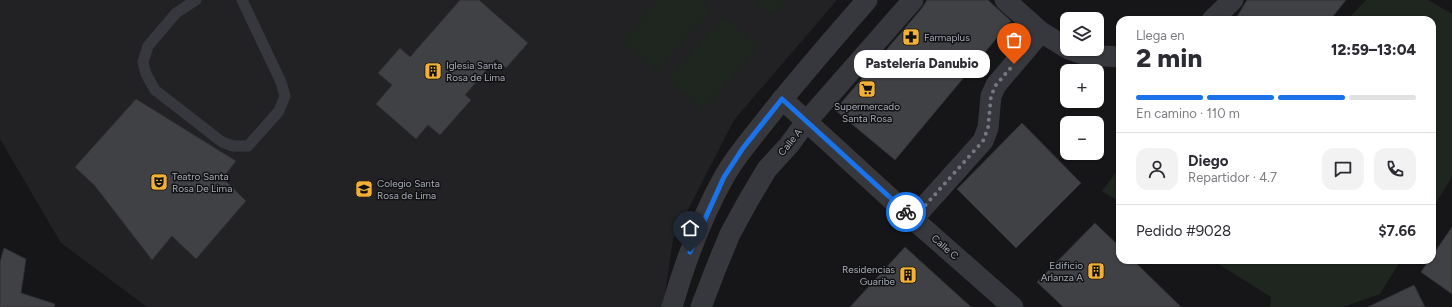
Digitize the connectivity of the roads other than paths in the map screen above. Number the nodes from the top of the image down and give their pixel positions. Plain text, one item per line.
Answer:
1 (196, 0) edge
2 (242, 0) edge
3 (867, 0) edge
4 (914, 0) edge
5 (1005, 0) edge
6 (1233, 0) edge
7 (1216, 16) edge
8 (1041, 32) junction
9 (1060, 43) edge
10 (1103, 56) edge
11 (1116, 57) edge
12 (782, 99) junction
13 (806, 122) junction
14 (913, 219) junction
15 (672, 307) edge
16 (701, 307) edge
17 (1013, 307) edge

1 - 2 lane
3 - 12 street
4 - 13 street, Calle A
5 - 8 street
6 - 7 street
8 - 9 street
8 - 14 street
10 - 11 street
12 - 13 street, Calle C
12 - 15 street
13 - 14 street, Calle C
13 - 16 street, Calle A
14 - 17 street, Calle C

